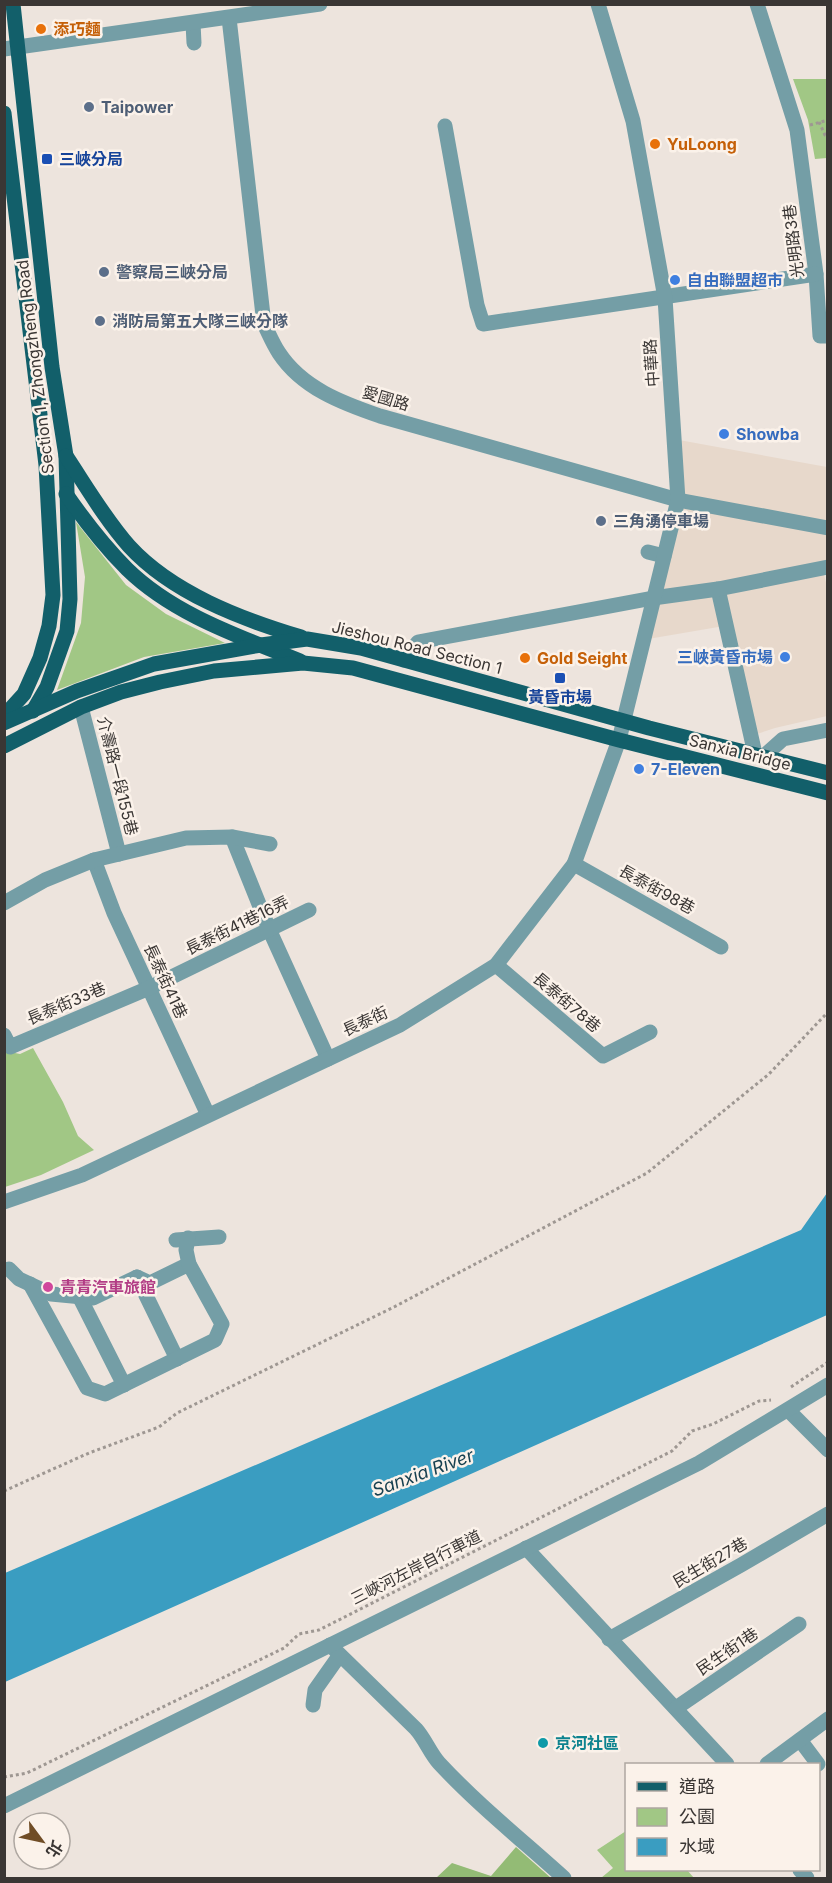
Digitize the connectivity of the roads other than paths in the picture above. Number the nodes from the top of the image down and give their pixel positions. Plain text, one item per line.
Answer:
1 (13, 4) edge
2 (320, 4) edge
3 (598, 4) edge
4 (757, 4) edge
5 (279, 7) edge
6 (229, 18) junction
7 (193, 23) junction
8 (194, 43) dead end
9 (11, 48) edge
10 (4, 113) edge
11 (446, 126) dead end
12 (8, 181) edge
13 (38, 235) junction
14 (18, 238) junction
15 (816, 274) junction
16 (665, 298) junction
17 (824, 336) edge
18 (66, 456) junction
19 (46, 465) junction
20 (67, 495) junction
21 (678, 500) junction
22 (828, 528) edge
23 (648, 552) dead end
24 (664, 556) junction
25 (828, 567) edge
26 (718, 589) junction
27 (652, 591) junction
28 (307, 639) junction
29 (261, 645) junction
30 (404, 660) junction
31 (303, 663) junction
32 (81, 707) junction
33 (36, 708) junction
34 (4, 717) edge
35 (624, 721) junction
36 (4, 723) edge
37 (649, 728) joint
38 (828, 730) edge
39 (619, 740) junction
40 (4, 746) edge
41 (759, 755) junction
42 (828, 773) edge
43 (828, 793) edge
44 (232, 837) junction
45 (270, 844) dead end
46 (119, 854) junction
47 (94, 860) junction
48 (574, 864) junction
49 (4, 903) edge
50 (309, 910) dead end
51 (269, 929) junction
52 (721, 947) dead end
53 (496, 965) junction
54 (149, 988) junction
55 (650, 1032) dead end
56 (4, 1035) edge
57 (328, 1059) junction
58 (208, 1115) junction
59 (4, 1202) edge
60 (219, 1237) dead end
61 (189, 1264) junction
62 (137, 1277) junction
63 (16, 1278) edge
64 (79, 1296) junction
65 (177, 1359) junction
66 (124, 1385) junction
67 (828, 1385) edge
68 (788, 1410) junction
69 (828, 1450) edge
70 (828, 1514) edge
71 (525, 1548) junction
72 (799, 1624) dead end
73 (609, 1639) junction
74 (334, 1651) junction
75 (313, 1704) dead end
76 (676, 1708) junction
77 (822, 1723) edge
78 (800, 1740) junction
79 (726, 1763) edge
80 (768, 1763) edge
81 (817, 1763) edge
82 (4, 1806) edge
83 (564, 1878) edge

1 - 9 main road, Section 1, Zhongzheng Road
2 - 5 street
3 - 16 street, 中華路
4 - 15 street, 光明路3巷
5 - 6 street
6 - 7 street
6 - 21 street, 愛國路
7 - 8 street
7 - 9 street
9 - 13 main road, Section 1, Zhongzheng Road
10 - 12 main road, Section 1, Zhongzheng Road
11 - 16 street
12 - 14 main road, Section 1, Zhongzheng Road
13 - 14 main road
13 - 18 main road, Section 1, Zhongzheng Road
14 - 19 main road, Section 1, Zhongzheng Road
15 - 16 street
15 - 17 street, 光明路3巷
16 - 21 street, 中華路
18 - 20 main road, Section 1, Zhongzheng Road
18 - 28 main road
19 - 20 main road
19 - 34 main road, Section 1, Zhongzheng Road
20 - 29 main road
20 - 33 main road, Section 1, Zhongzheng Road
21 - 22 street, 愛國路
21 - 24 street, 中華路
23 - 24 street
24 - 27 street, 中華路
25 - 26 street
26 - 27 street
26 - 41 street
27 - 30 street
27 - 35 street, 中華路
28 - 29 main road, Jieshou Road Section 1
28 - 30 main road, Jieshou Road Section 1
29 - 31 main road
29 - 33 main road, Jieshou Road Section 1
30 - 35 main road, Jieshou Road Section 1
31 - 32 main road
31 - 39 main road
32 - 40 main road
32 - 46 street, 介壽路一段155巷
33 - 36 main road, Jieshou Road Section 1
33 - 40 main road, Section 1, Zhongzheng Road
35 - 37 main road, Jieshou Road Section 1
35 - 39 street, 中華路
37 - 41 main road, Sanxia Bridge
38 - 41 street
39 - 43 main road, Sanxia Bridge
39 - 48 street, 長泰街
41 - 42 main road, Sanxia Bridge
44 - 45 street
44 - 46 street
44 - 51 street
46 - 47 street
47 - 49 street
47 - 54 street, 長泰街41巷
48 - 52 street, 長泰街98巷
48 - 53 street, 長泰街
50 - 51 street, 長泰街41巷16弄
51 - 54 street, 長泰街41巷16弄
51 - 57 street
53 - 55 street, 長泰街78巷
53 - 57 street, 長泰街
54 - 56 street, 長泰街33巷
54 - 58 street, 長泰街41巷
57 - 58 street, 長泰街
58 - 59 street, 長泰街
60 - 61 street
61 - 62 street
61 - 65 street
62 - 64 street
62 - 65 street
63 - 64 street
63 - 66 street
64 - 66 street
65 - 66 street
67 - 68 street
68 - 69 street
68 - 71 street
70 - 73 street, 民生街27巷
71 - 73 street
71 - 74 street
72 - 76 street, 民生街1巷
73 - 76 street
74 - 75 street
74 - 82 street
74 - 83 street
76 - 79 street
77 - 78 street
78 - 80 street
78 - 81 street

